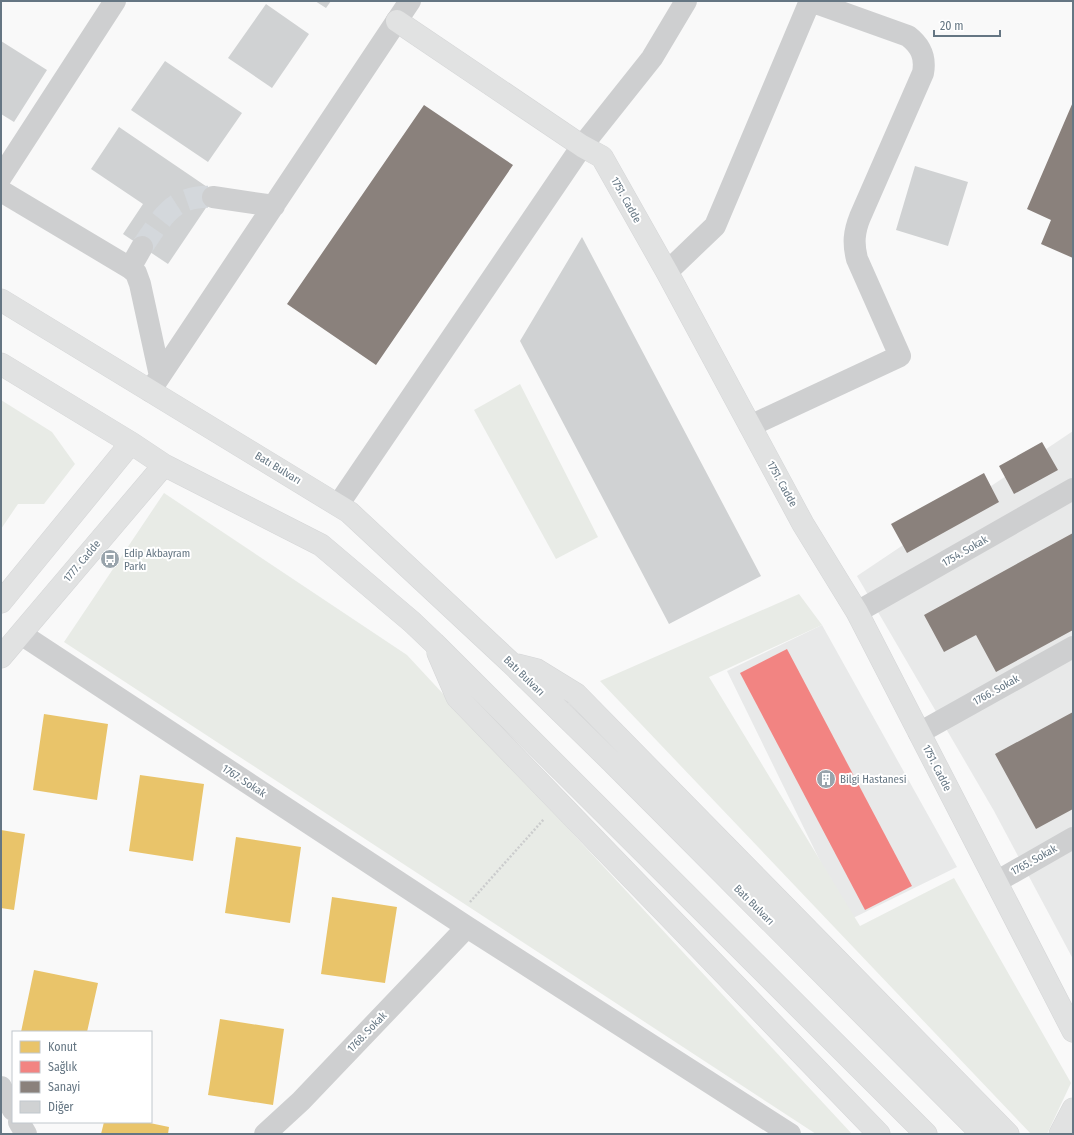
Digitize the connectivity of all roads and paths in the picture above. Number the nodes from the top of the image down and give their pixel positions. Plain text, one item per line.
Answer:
1 (114, 1) edge
2 (410, 1) edge
3 (686, 1) edge
4 (810, 1) edge
5 (397, 21) junction
6 (582, 146) junction
7 (1, 177) edge
8 (1, 191) edge
9 (214, 197) tunnel mouth
10 (274, 206) junction
11 (142, 247) tunnel mouth
12 (130, 268) junction
13 (667, 272) junction
14 (1, 300) edge
15 (1, 364) edge
16 (155, 383) junction
17 (750, 426) junction
18 (131, 443) junction
19 (164, 465) junction
20 (1073, 489) edge
21 (338, 505) junction
22 (1, 602) edge
23 (857, 612) junction
24 (21, 634) junction
25 (434, 643) junction
26 (1073, 647) edge
27 (1, 657) edge
28 (511, 663) junction
29 (919, 733) junction
30 (558, 802) junction
31 (1073, 838) edge
32 (996, 882) junction
33 (461, 923) junction
34 (1073, 1029) edge
35 (1, 1087) edge
36 (12, 1108) edge
37 (1073, 1108) edge
38 (20, 1123) edge
39 (26, 1134) edge
40 (265, 1134) edge
41 (790, 1134) edge
42 (880, 1134) edge
43 (926, 1134) edge
44 (982, 1134) edge
45 (1008, 1134) edge
46 (1060, 1134) edge

1 - 7 street
2 - 5 street
3 - 6 street
4 - 13 street
4 - 17 street
5 - 6 main road, 1751. Cadde
5 - 10 street
6 - 13 main road, 1751. Cadde
6 - 21 street
8 - 12 street
9 - 10 street
10 - 16 street
11 - 12 street
12 - 16 street
13 - 17 main road, 1751. Cadde
14 - 16 main road, Batı Bulvarı
15 - 18 main road
16 - 21 main road, Batı Bulvarı
17 - 23 main road, 1751. Cadde
18 - 19 main road
18 - 22 main road
19 - 24 main road, 1777. Cadde
19 - 25 main road
20 - 23 street, 1754. Sokak
21 - 28 main road, Batı Bulvarı
23 - 29 main road, 1751. Cadde
24 - 27 main road, 1777. Cadde
24 - 33 street, 1767. Sokak
25 - 30 main road
25 - 43 main road
26 - 29 street, 1766. Sokak
28 - 44 main road, Batı Bulvarı
28 - 45 main road
29 - 32 main road, 1751. Cadde
30 - 33 path
30 - 42 main road
31 - 32 street, 1765. Sokak
32 - 34 main road, 1751. Cadde
33 - 40 street, 1768. Sokak
33 - 41 street, 1767. Sokak
35 - 36 street
37 - 46 main road
38 - 39 street

